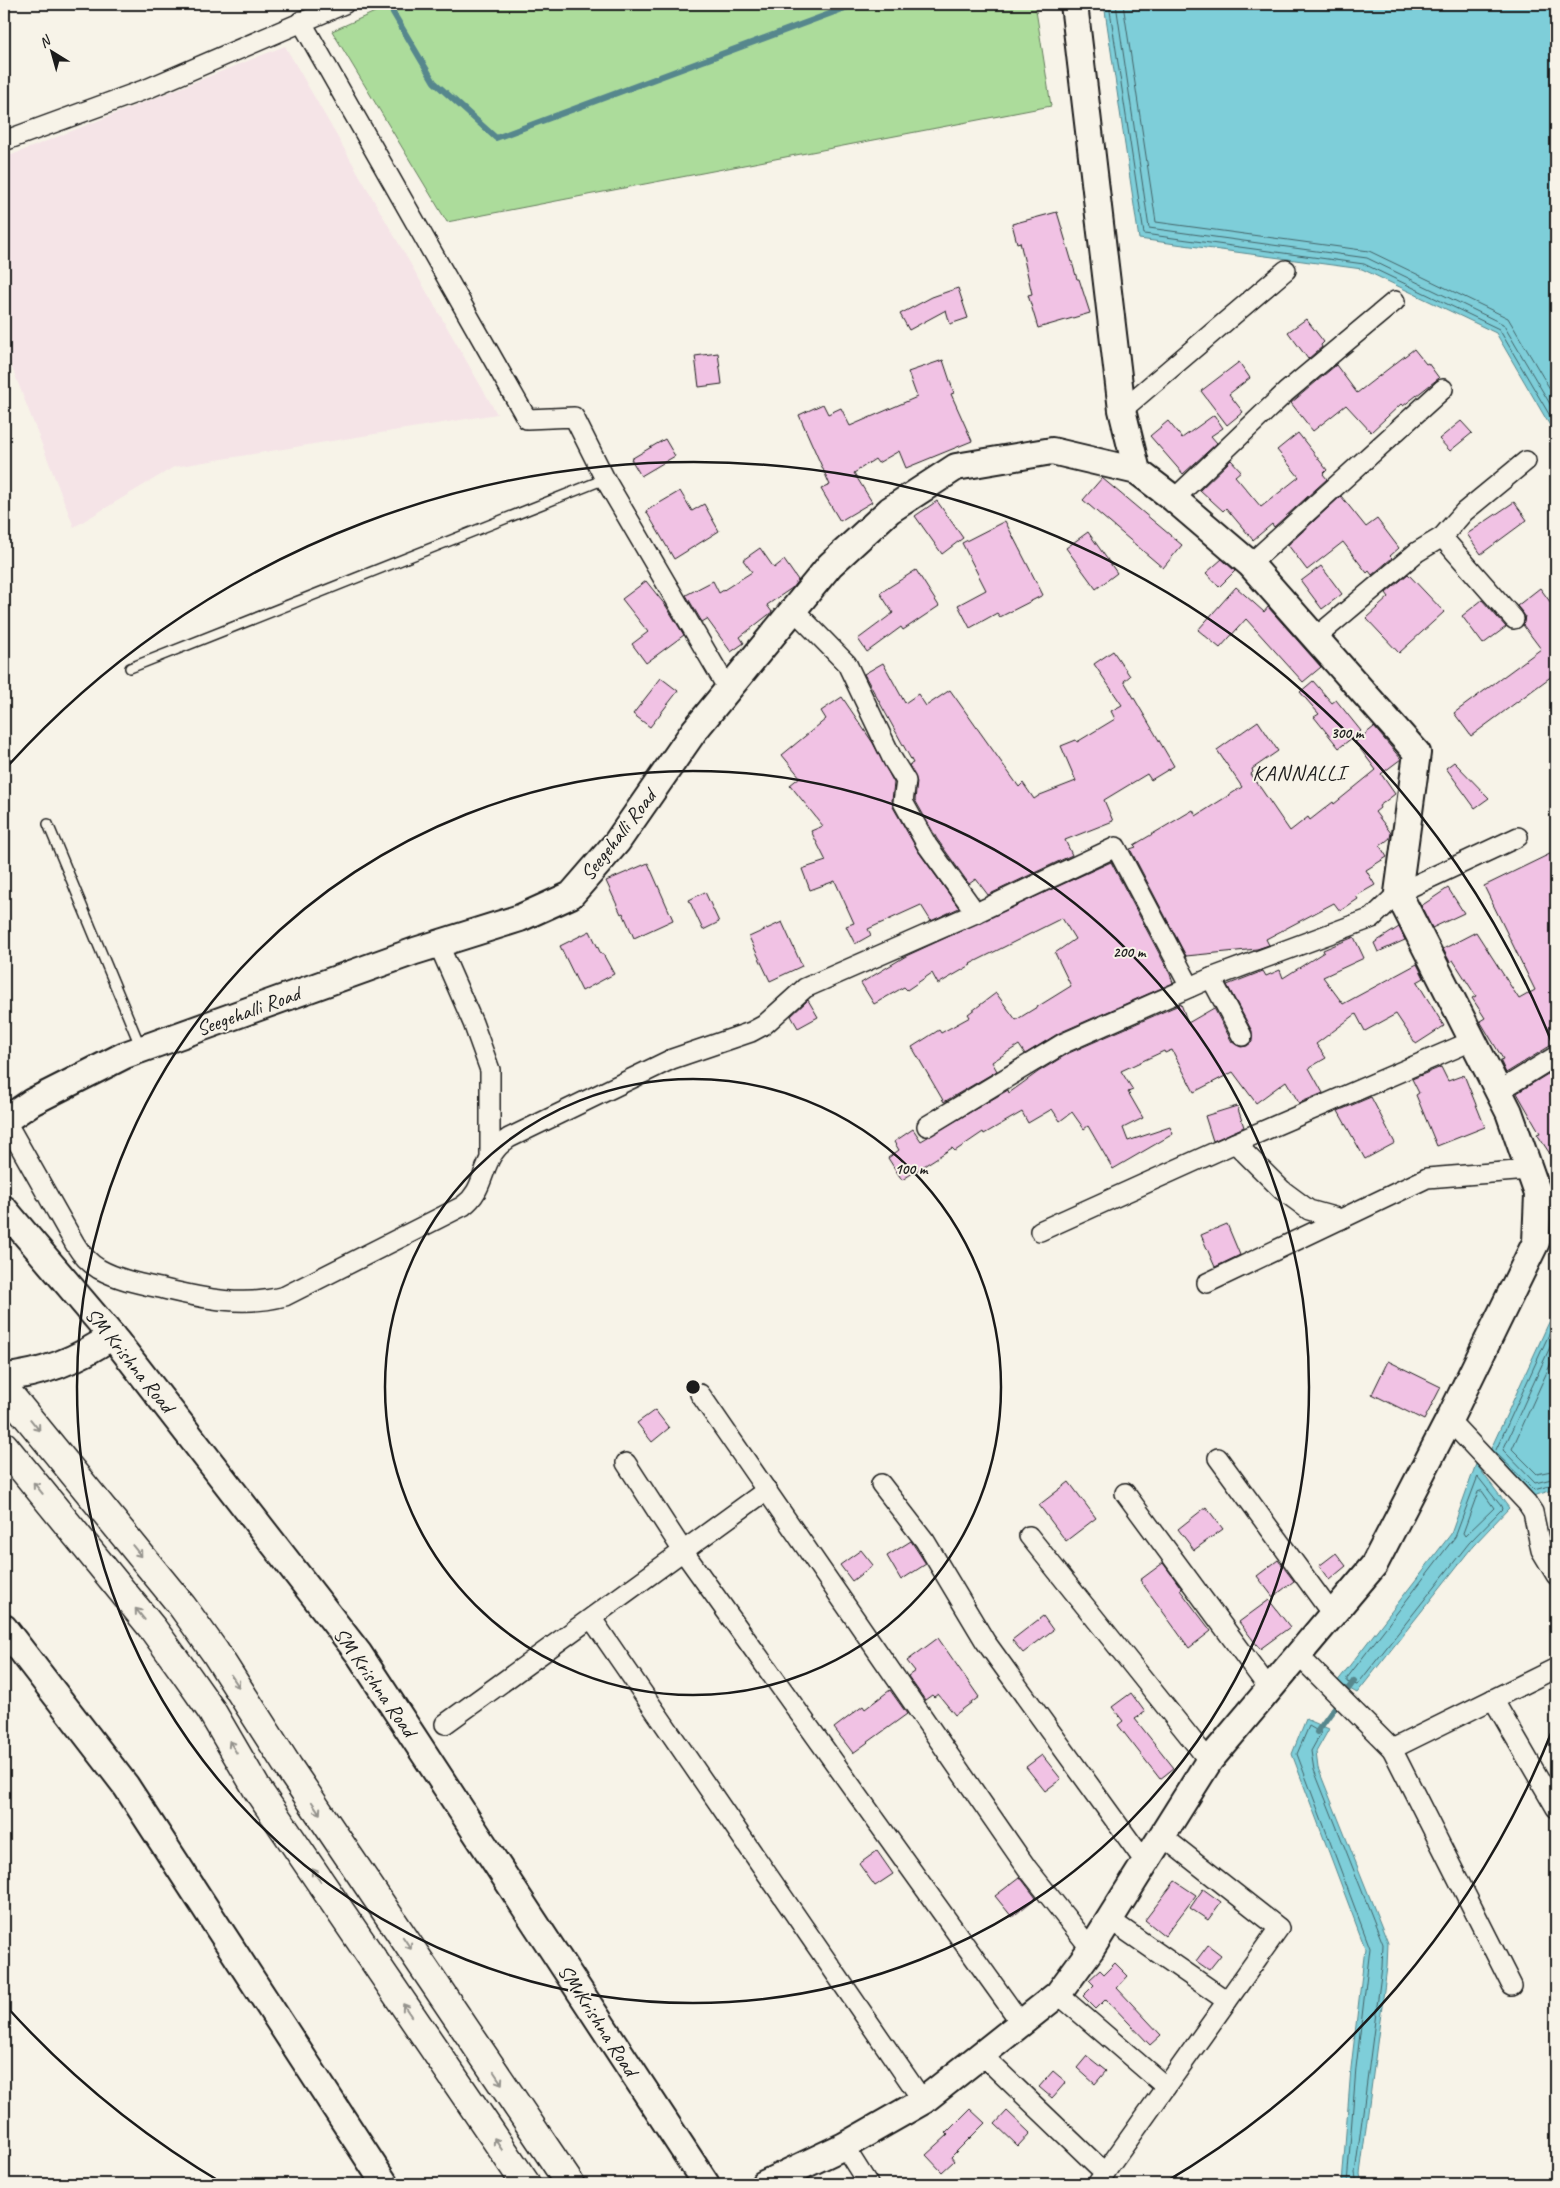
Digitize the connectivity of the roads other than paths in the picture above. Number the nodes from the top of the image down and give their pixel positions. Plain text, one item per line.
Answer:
1 (344, 4) edge
2 (1074, 4) edge
3 (301, 21) junction
4 (4, 141) edge
5 (1286, 270) dead end
6 (1395, 301) dead end
7 (1443, 389) dead end
8 (1122, 410) junction
9 (1526, 460) dead end
10 (1137, 471) junction
11 (605, 479) junction
12 (1174, 498) junction
13 (1442, 537) junction
14 (1250, 564) junction
15 (794, 610) junction
16 (1514, 620) dead end
17 (1315, 638) junction
18 (130, 668) dead end
19 (728, 689) junction
20 (48, 824) dead end
21 (1518, 837) dead end
22 (1398, 893) junction
23 (976, 913) junction
24 (438, 943) junction
25 (1211, 978) junction
26 (1190, 987) junction
27 (1242, 1036) dead end
28 (1472, 1041) junction
29 (142, 1049) junction
30 (1556, 1056) edge
31 (1499, 1092) junction
32 (5, 1120) edge
33 (927, 1126) dead end
34 (1236, 1143) junction
35 (490, 1155) junction
36 (1529, 1170) junction
37 (4, 1209) edge
38 (1341, 1219) junction
39 (1040, 1231) dead end
40 (1207, 1283) dead end
41 (112, 1336) junction
42 (4, 1377) edge
43 (4, 1388) edge
44 (700, 1394) dead end
45 (1449, 1420) junction
46 (4, 1446) edge
47 (1218, 1458) dead end
48 (626, 1463) dead end
49 (880, 1484) dead end
50 (767, 1490) junction
51 (1126, 1493) dead end
52 (1029, 1536) dead end
53 (684, 1551) junction
54 (1556, 1575) edge
55 (1332, 1614) junction
56 (592, 1619) junction
57 (4, 1628) edge
58 (1297, 1654) junction
59 (1556, 1668) edge
60 (1270, 1690) junction
61 (1493, 1699) junction
62 (445, 1724) dead end
63 (1392, 1749) junction
64 (1209, 1761) junction
65 (1556, 1808) edge
66 (1162, 1836) junction
67 (1145, 1862) junction
68 (1109, 1919) junction
69 (1090, 1949) junction
70 (1512, 1986) dead end
71 (1058, 1994) junction
72 (1226, 2001) junction
73 (1021, 2023) junction
74 (981, 2054) junction
75 (1166, 2087) junction
76 (923, 2101) junction
77 (844, 2146) junction
78 (1101, 2179) edge
79 (385, 2184) edge
80 (526, 2184) edge
81 (570, 2184) edge
82 (706, 2184) edge
83 (764, 2184) edge
84 (868, 2184) edge

1 - 3 street
2 - 8 street
3 - 4 street
3 - 11 street
5 - 8 street
6 - 12 street
7 - 14 street
8 - 10 street
9 - 13 street
10 - 12 street
10 - 15 street, Seegehalli Road
11 - 18 lane
11 - 19 street
12 - 14 street
13 - 16 street
13 - 17 street
14 - 17 street
15 - 19 street, Seegehalli Road
15 - 23 street
17 - 22 street
19 - 24 street, Seegehalli Road
20 - 29 lane
21 - 22 street
22 - 25 street
22 - 28 street
23 - 26 street
23 - 35 street
24 - 29 street, Seegehalli Road
24 - 35 street
25 - 26 street
25 - 27 street
26 - 33 street
28 - 31 street
28 - 34 street
29 - 32 street, Seegehalli Road
30 - 31 street
31 - 36 street
32 - 35 street
34 - 38 street
34 - 39 street
36 - 38 street
36 - 45 street
37 - 41 street, SM Krishna Road
38 - 40 street
41 - 42 street
41 - 82 street, SM Krishna Road
43 -> 81 highway
44 - 50 street
45 - 54 street
45 - 55 street
80 -> 46 highway
47 - 55 street
48 - 53 street
49 - 67 street
50 - 53 street
50 - 69 street
51 - 60 street
52 - 64 street
53 - 56 street
53 - 73 street
55 - 58 street
56 - 62 street
56 - 76 street
57 - 79 street
58 - 60 street
58 - 63 street
59 - 61 street
60 - 64 street
61 - 63 street
61 - 65 street
63 - 70 street
64 - 66 street
66 - 67 street
66 - 72 street
67 - 68 street
68 - 69 street
68 - 72 street
69 - 71 street
71 - 73 street
71 - 75 street
72 - 75 street
73 - 74 street
74 - 76 street
74 - 78 street
75 - 78 street
76 - 77 street
77 - 83 street
77 - 84 street

